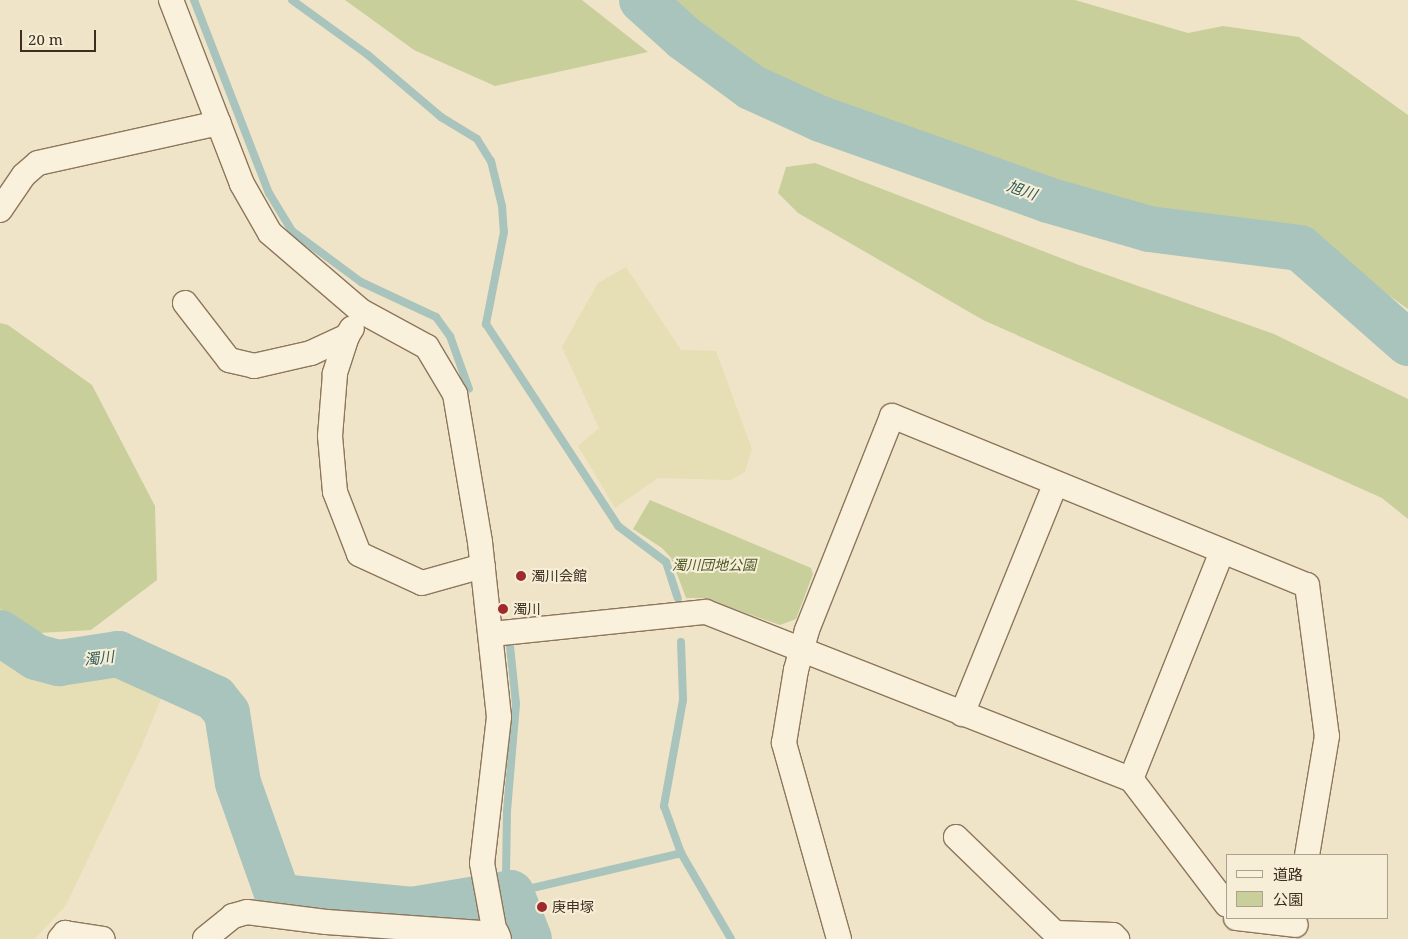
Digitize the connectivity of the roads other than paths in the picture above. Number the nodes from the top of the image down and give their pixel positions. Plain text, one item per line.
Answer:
1 (171, 0) edge
2 (219, 123) junction
3 (0, 210) edge
4 (184, 303) dead end
5 (362, 311) junction
6 (346, 336) junction
7 (1056, 483) junction
8 (1222, 552) junction
9 (483, 566) junction
10 (492, 634) junction
11 (801, 648) junction
12 (962, 714) junction
13 (1131, 778) junction
14 (956, 837) dead end
15 (1307, 854) edge
16 (1226, 904) edge
17 (1243, 919) edge
18 (1296, 927) edge
19 (494, 929) edge
20 (60, 939) edge
21 (102, 939) edge
22 (205, 939) edge
23 (838, 939) edge
24 (1117, 939) edge

1 - 2 street
2 - 3 street
2 - 5 street
4 - 6 street
5 - 6 street
5 - 9 street
6 - 9 street
7 - 8 street
7 - 11 street
7 - 12 street
8 - 13 street
8 - 15 street
9 - 10 street
10 - 11 street
10 - 19 street
11 - 12 street
11 - 23 street
12 - 13 street
13 - 16 street
14 - 24 street
17 - 18 street
19 - 22 street
20 - 21 street

